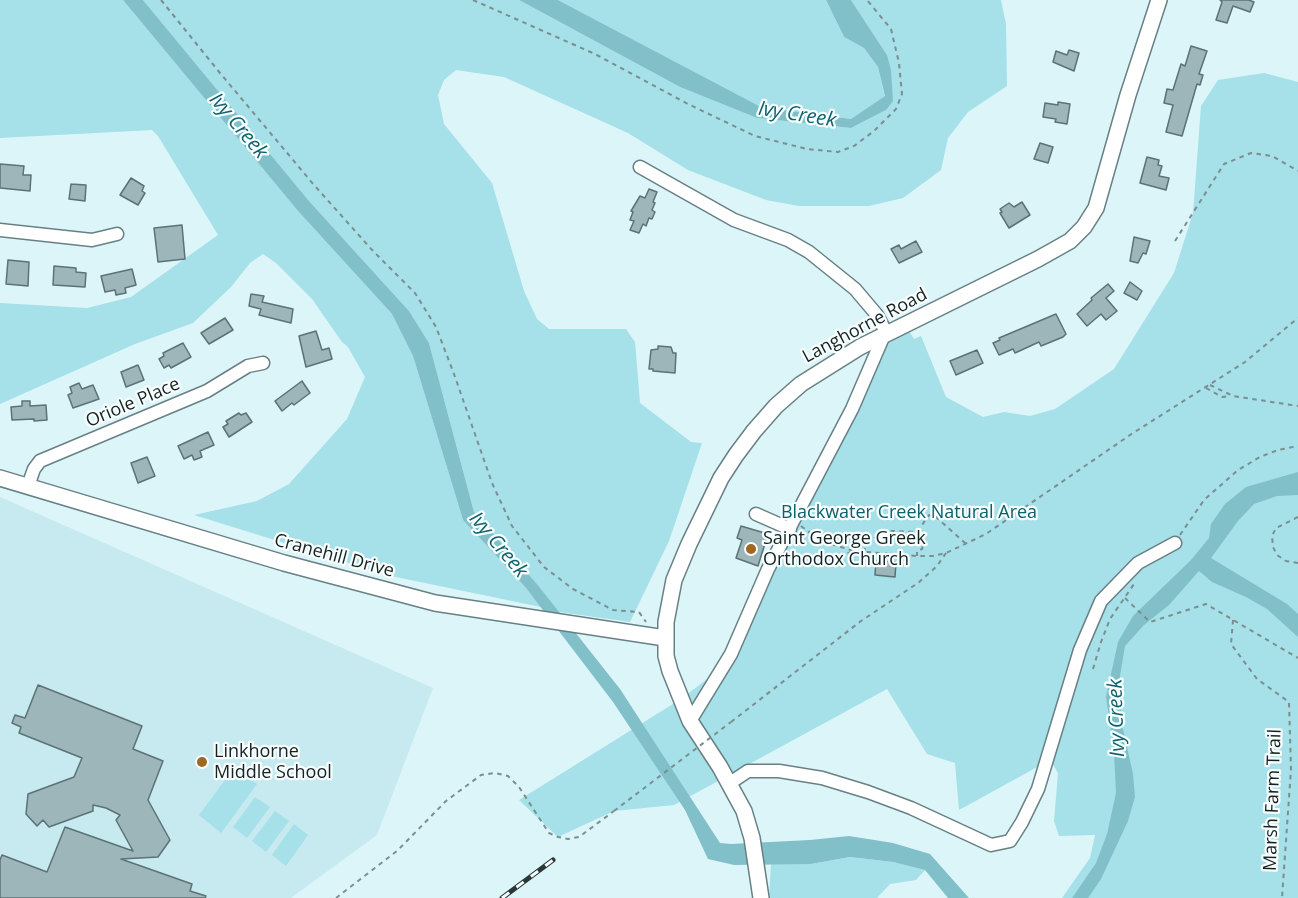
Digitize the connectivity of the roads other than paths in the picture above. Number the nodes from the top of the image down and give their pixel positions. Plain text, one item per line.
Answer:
1 (1159, 0) edge
2 (640, 166) dead end
3 (0, 230) edge
4 (117, 234) dead end
5 (885, 335) junction
6 (263, 363) dead end
7 (0, 478) edge
8 (28, 486) junction
9 (756, 514) dead end
10 (791, 525) junction
11 (1175, 543) road end
12 (665, 638) junction
13 (690, 721) junction
14 (730, 783) junction
15 (761, 898) edge

1 - 5 main road, Langhorne Road
2 - 5 street
3 - 4 street
5 - 10 street
5 - 12 main road, Langhorne Road
6 - 8 street, Oriole Place
7 - 8 main road, Cranehill Drive
8 - 12 main road, Cranehill Drive
9 - 10 street
10 - 13 street
11 - 14 street
12 - 13 main road, Langhorne Road
13 - 14 main road, Langhorne Road
14 - 15 main road, Langhorne Road

